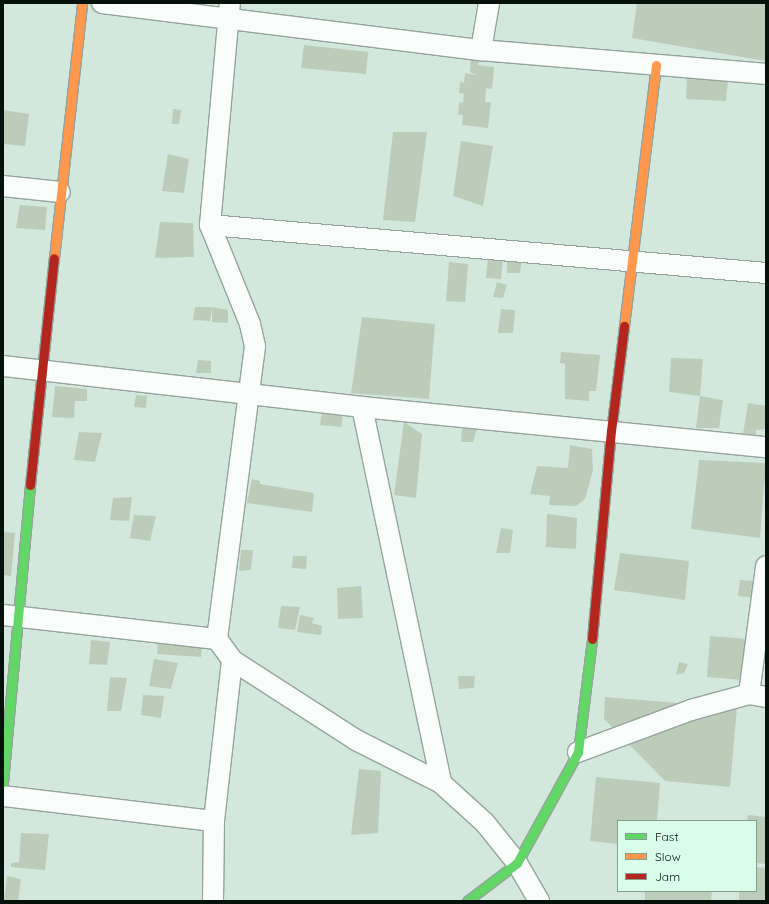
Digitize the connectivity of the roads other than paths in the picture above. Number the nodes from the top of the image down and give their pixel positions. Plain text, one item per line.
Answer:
1 (82, 3) edge
2 (102, 3) edge
3 (489, 3) edge
4 (230, 10) edge
5 (481, 50) junction
6 (656, 65) junction
7 (766, 74) edge
8 (3, 186) edge
9 (60, 192) junction
10 (210, 225) junction
11 (632, 261) junction
12 (766, 273) edge
13 (3, 366) edge
14 (41, 370) junction
15 (248, 394) junction
16 (362, 407) junction
17 (611, 431) junction
18 (766, 447) edge
19 (766, 566) edge
20 (10, 616) edge
21 (217, 638) junction
22 (232, 660) junction
23 (758, 696) edge
24 (578, 752) junction
25 (3, 782) edge
26 (441, 783) junction
27 (3, 796) edge
28 (214, 821) junction
29 (517, 863) junction
30 (213, 901) edge
31 (467, 901) edge
32 (539, 901) edge

1 - 9 street
2 - 4 street
3 - 5 street
4 - 5 street
4 - 10 street
5 - 6 street
6 - 7 street
6 - 11 street
8 - 9 street
9 - 14 street
10 - 11 street
10 - 15 street
11 - 12 street
11 - 17 street
13 - 14 street
14 - 15 street
14 - 20 street
15 - 16 street
15 - 21 street
16 - 17 street
16 - 26 street
17 - 18 street
17 - 24 street
19 - 23 street
20 - 21 street
20 - 25 street
21 - 22 street
22 - 26 street
22 - 28 street
23 - 24 street
24 - 29 street
26 - 29 street
27 - 28 street
28 - 30 street
29 - 31 street
29 - 32 street

